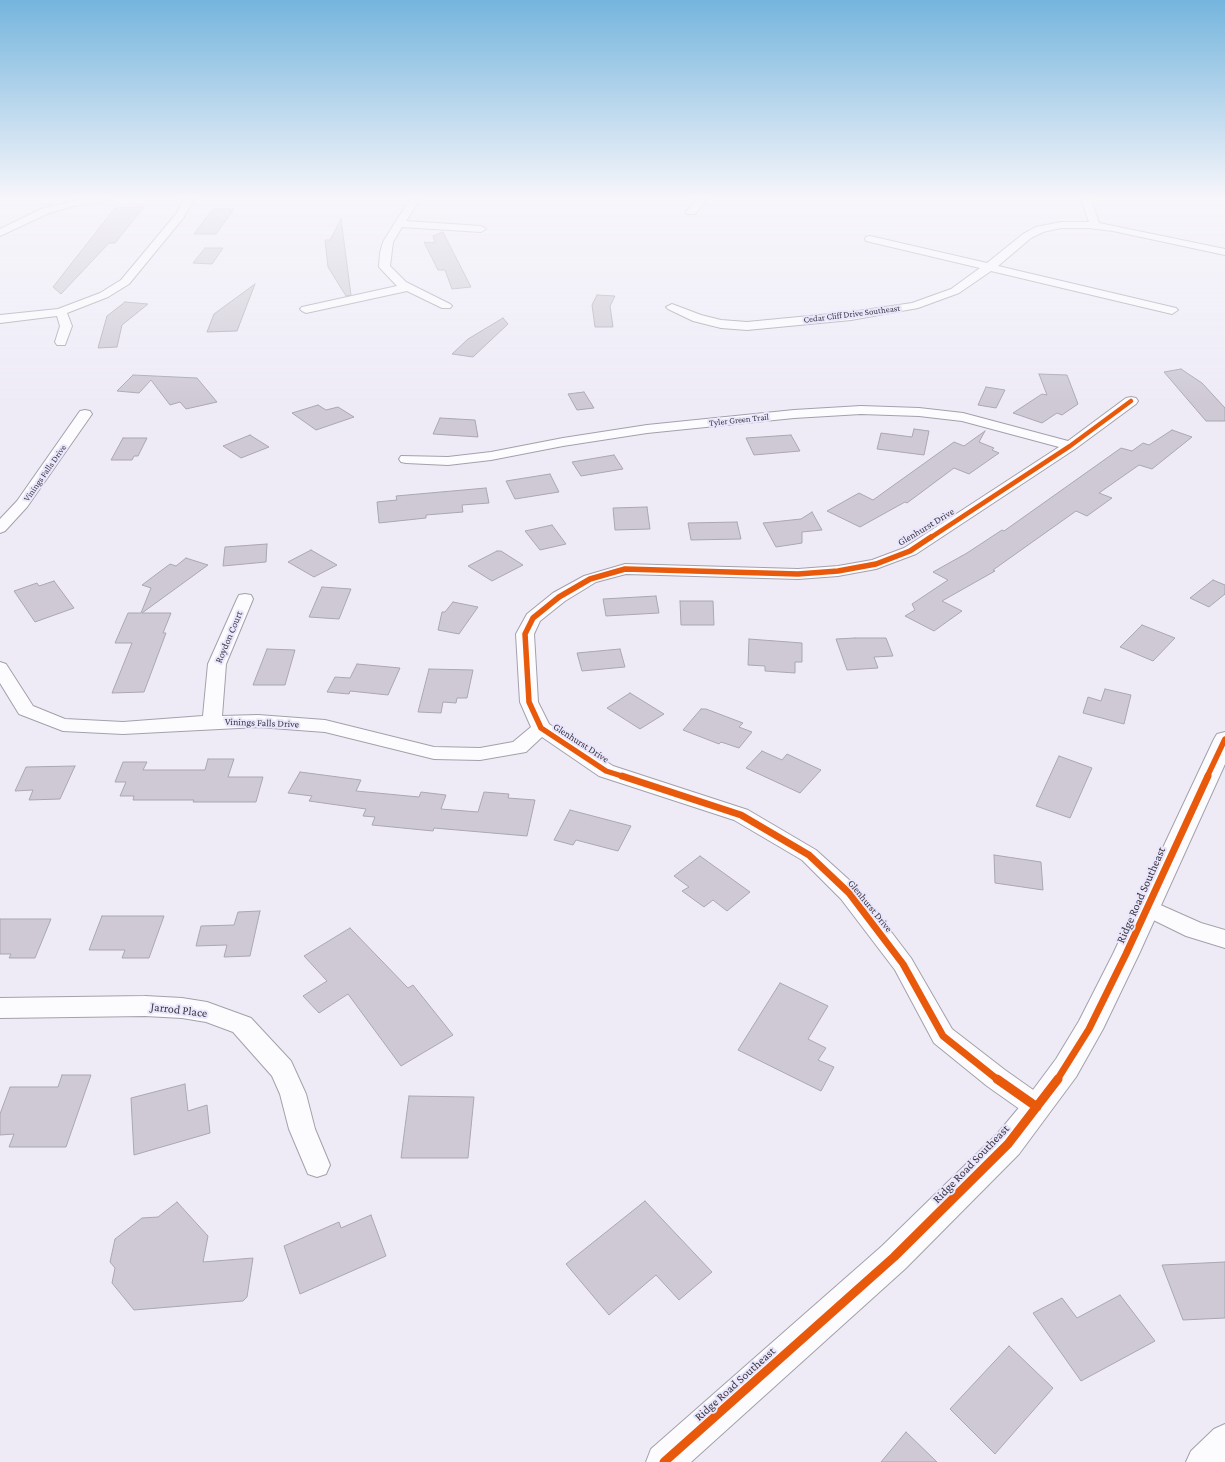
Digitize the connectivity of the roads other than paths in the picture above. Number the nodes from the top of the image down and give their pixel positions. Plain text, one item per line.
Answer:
1 (137, 267) edge
2 (384, 267) edge
3 (985, 267) edge
4 (988, 268) junction
5 (408, 287) junction
6 (446, 306) dead end
7 (672, 307) dead end
8 (306, 309) dead end
9 (1172, 310) dead end
10 (60, 312) junction
11 (0, 319) edge
12 (61, 342) dead end
13 (1131, 401) dead end
14 (86, 414) dead end
15 (1070, 446) junction
16 (406, 459) dead end
17 (0, 528) edge
18 (245, 599) dead end
19 (0, 668) edge
20 (212, 722) junction
21 (540, 728) junction
22 (1225, 739) edge
23 (1147, 907) junction
24 (1225, 939) edge
25 (0, 1008) edge
26 (1037, 1107) junction
27 (317, 1165) dead end
28 (1225, 1440) edge
29 (664, 1462) edge
30 (1202, 1462) edge

1 - 10 street
2 - 5 street
3 - 4 street
4 - 7 street, Cedar Cliff Drive Southeast
4 - 9 street
5 - 6 street
5 - 8 street
10 - 11 street
10 - 12 street
13 - 15 street, Glenhurst Drive
14 - 17 street, Vinings Falls Drive
15 - 16 street, Tyler Green Trail
15 - 21 street, Glenhurst Drive
18 - 20 street, Roydon Court
19 - 20 street, Vinings Falls Drive
20 - 21 street, Vinings Falls Drive
21 - 26 street, Glenhurst Drive
22 - 23 street, Ridge Road Southeast
23 - 24 street
23 - 26 street, Ridge Road Southeast
25 - 27 street, Jarrod Place
26 - 29 street, Ridge Road Southeast
28 - 30 street

